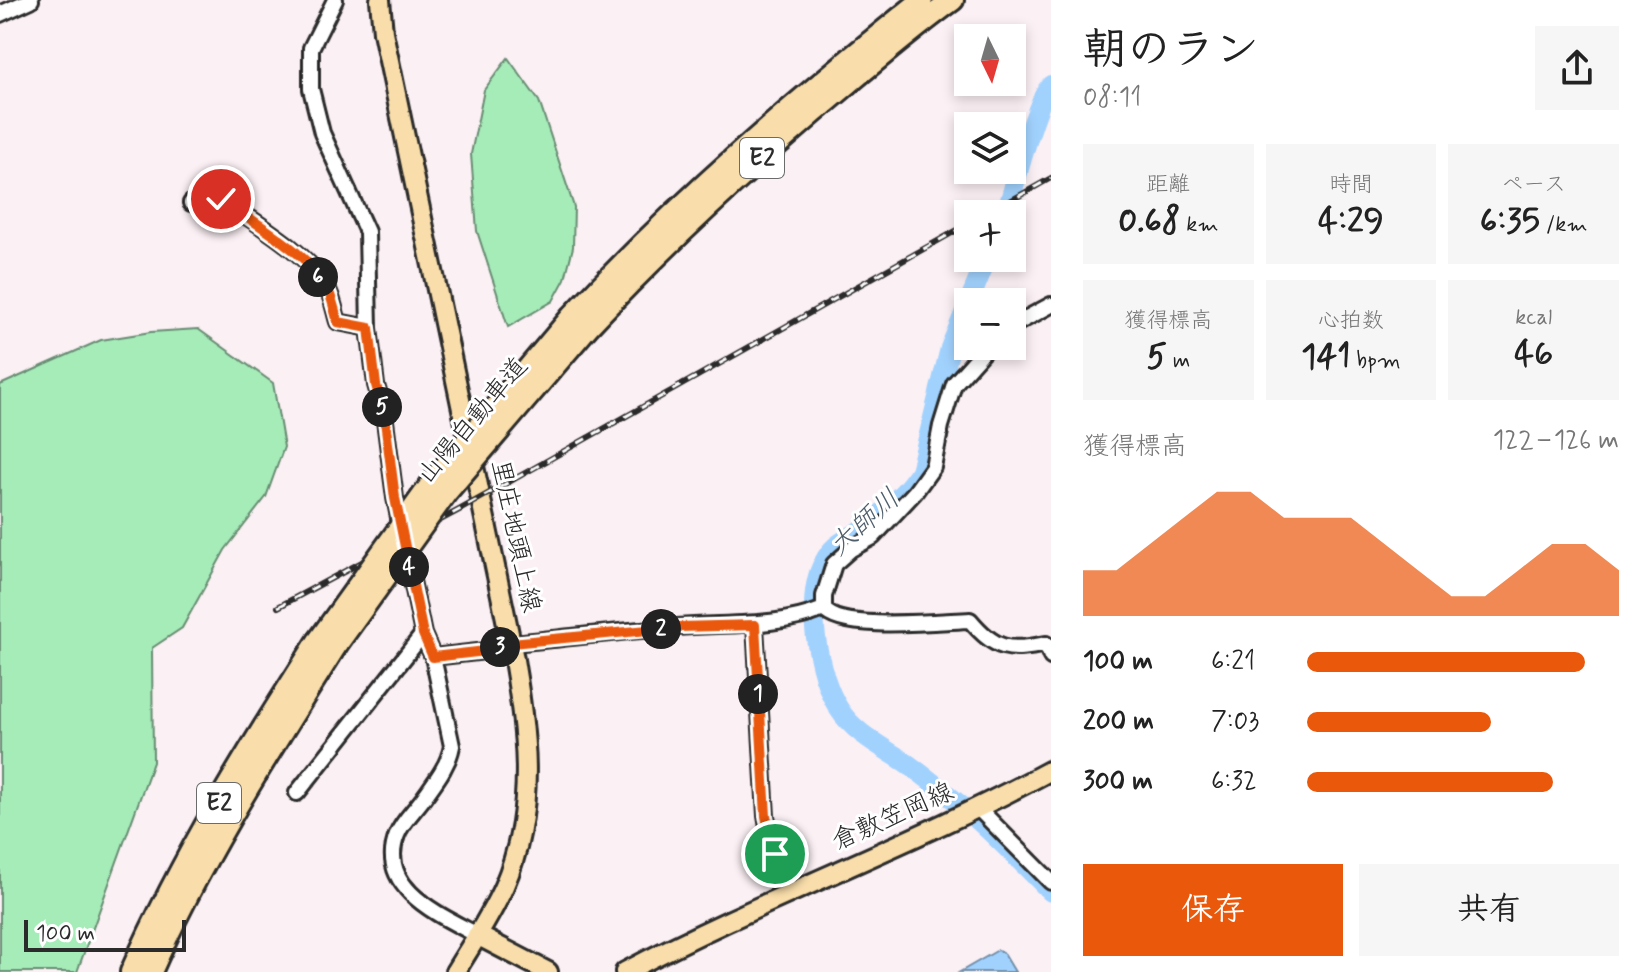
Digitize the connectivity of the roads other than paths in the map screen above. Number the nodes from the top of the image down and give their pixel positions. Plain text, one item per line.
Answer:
1 (31, 0) edge
2 (335, 0) edge
3 (380, 0) edge
4 (922, 0) edge
5 (951, 1) edge
6 (0, 14) edge
7 (191, 203) dead end
8 (1051, 305) edge
9 (1026, 318) edge
10 (580, 322) junction
11 (369, 328) junction
12 (975, 360) edge
13 (819, 611) junction
14 (755, 625) junction
15 (423, 634) junction
16 (327, 643) junction
17 (511, 643) junction
18 (433, 657) junction
19 (1051, 657) edge
20 (1051, 770) edge
21 (297, 793) dead end
22 (971, 810) junction
23 (1051, 882) edge
24 (790, 892) junction
25 (477, 935) junction
26 (131, 972) edge
27 (151, 972) edge
28 (455, 972) edge
29 (548, 972) edge
30 (625, 972) edge

1 - 6 street
2 - 11 street
3 - 17 main road, 里庄地頭上線
4 - 10 highway, 山陽自動車道 / E2
5 - 10 highway, 山陽自動車道 / E2
7 - 11 street
8 - 9 street
10 - 16 highway, 山陽自動車道 / E2, bridge
11 - 15 street
12 - 13 street
13 - 14 street
13 - 19 street
14 - 17 street
14 - 24 street
15 - 18 street
15 - 21 street
16 - 26 highway, 山陽自動車道 / E2
16 - 27 highway, 山陽自動車道 / E2
17 - 18 street
17 - 25 main road, 里庄地頭上線
18 - 25 street
20 - 22 main road, 倉敷笠岡線
22 - 23 street
22 - 24 main road, 倉敷笠岡線
24 - 30 main road, 倉敷笠岡線
25 - 28 main road
25 - 29 main road

